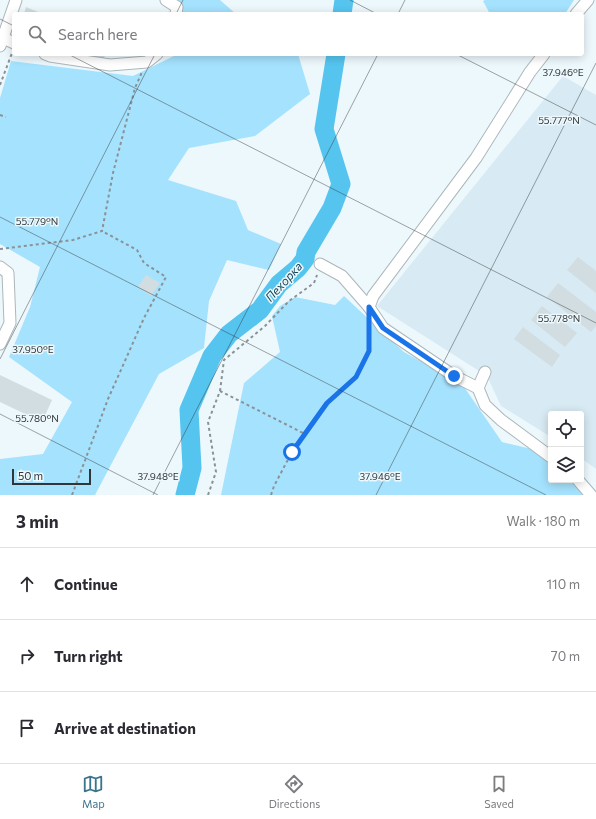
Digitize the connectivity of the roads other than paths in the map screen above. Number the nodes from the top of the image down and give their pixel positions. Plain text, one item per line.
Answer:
1 (16, 0) edge
2 (166, 0) edge
3 (588, 0) edge
4 (176, 12) edge
5 (578, 12) edge
6 (1, 42) edge
7 (12, 48) edge
8 (50, 56) edge
9 (154, 56) edge
10 (542, 56) edge
11 (320, 264) road end
12 (0, 267) edge
13 (369, 307) junction
14 (0, 344) edge
15 (485, 372) dead end
16 (478, 388) junction
17 (548, 455) edge
18 (581, 483) edge
19 (591, 495) edge

1 - 6 street
2 - 4 street
3 - 5 street
6 - 7 street
8 - 9 street
10 - 13 street
11 - 13 street
12 - 14 street
13 - 16 street
15 - 16 street
16 - 17 street
18 - 19 street

